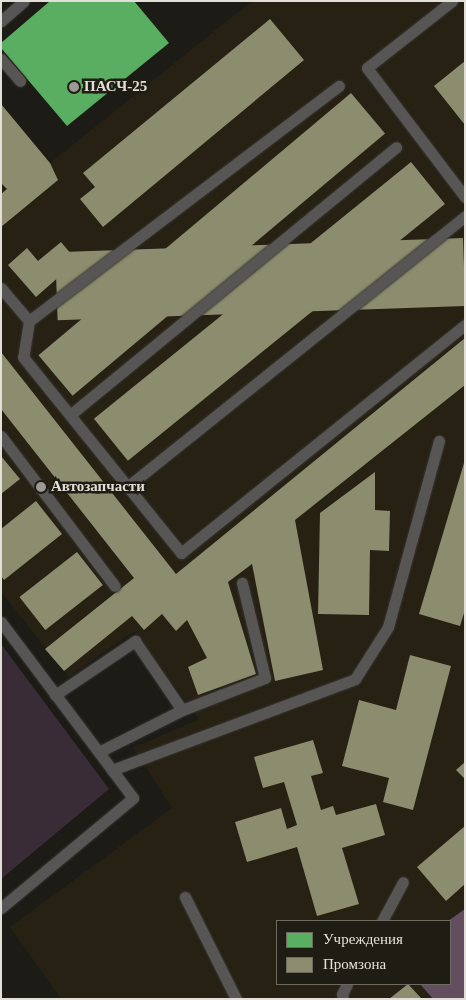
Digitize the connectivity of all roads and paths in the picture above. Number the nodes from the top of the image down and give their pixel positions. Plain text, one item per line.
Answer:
1 (24, 1) edge
2 (452, 1) edge
3 (1, 21) edge
4 (1, 59) edge
5 (20, 81) dead end
6 (339, 86) dead end
7 (396, 147) dead end
8 (465, 197) edge
9 (465, 216) edge
10 (1, 288) edge
11 (29, 321) junction
12 (465, 325) edge
13 (70, 415) junction
14 (1, 436) edge
15 (439, 441) dead end
16 (127, 487) junction
17 (242, 583) dead end
18 (115, 586) dead end
19 (1, 622) edge
20 (56, 695) junction
21 (182, 710) junction
22 (98, 752) junction
23 (112, 770) junction
24 (403, 882) dead end
25 (185, 897) dead end
26 (1, 908) edge
27 (383, 920) edge
28 (347, 985) edge
29 (236, 999) edge
30 (343, 999) edge

1 - 3 lane
2 - 8 lane
4 - 5 lane
6 - 11 lane
7 - 13 lane
9 - 16 lane
10 - 11 lane
11 - 13 lane
12 - 16 lane
13 - 16 lane
14 - 18 lane
15 - 23 lane
17 - 21 lane
19 - 20 lane
20 - 21 lane
20 - 22 lane
21 - 22 lane
22 - 23 lane
23 - 26 lane
24 - 27 lane
25 - 29 lane
28 - 30 lane

